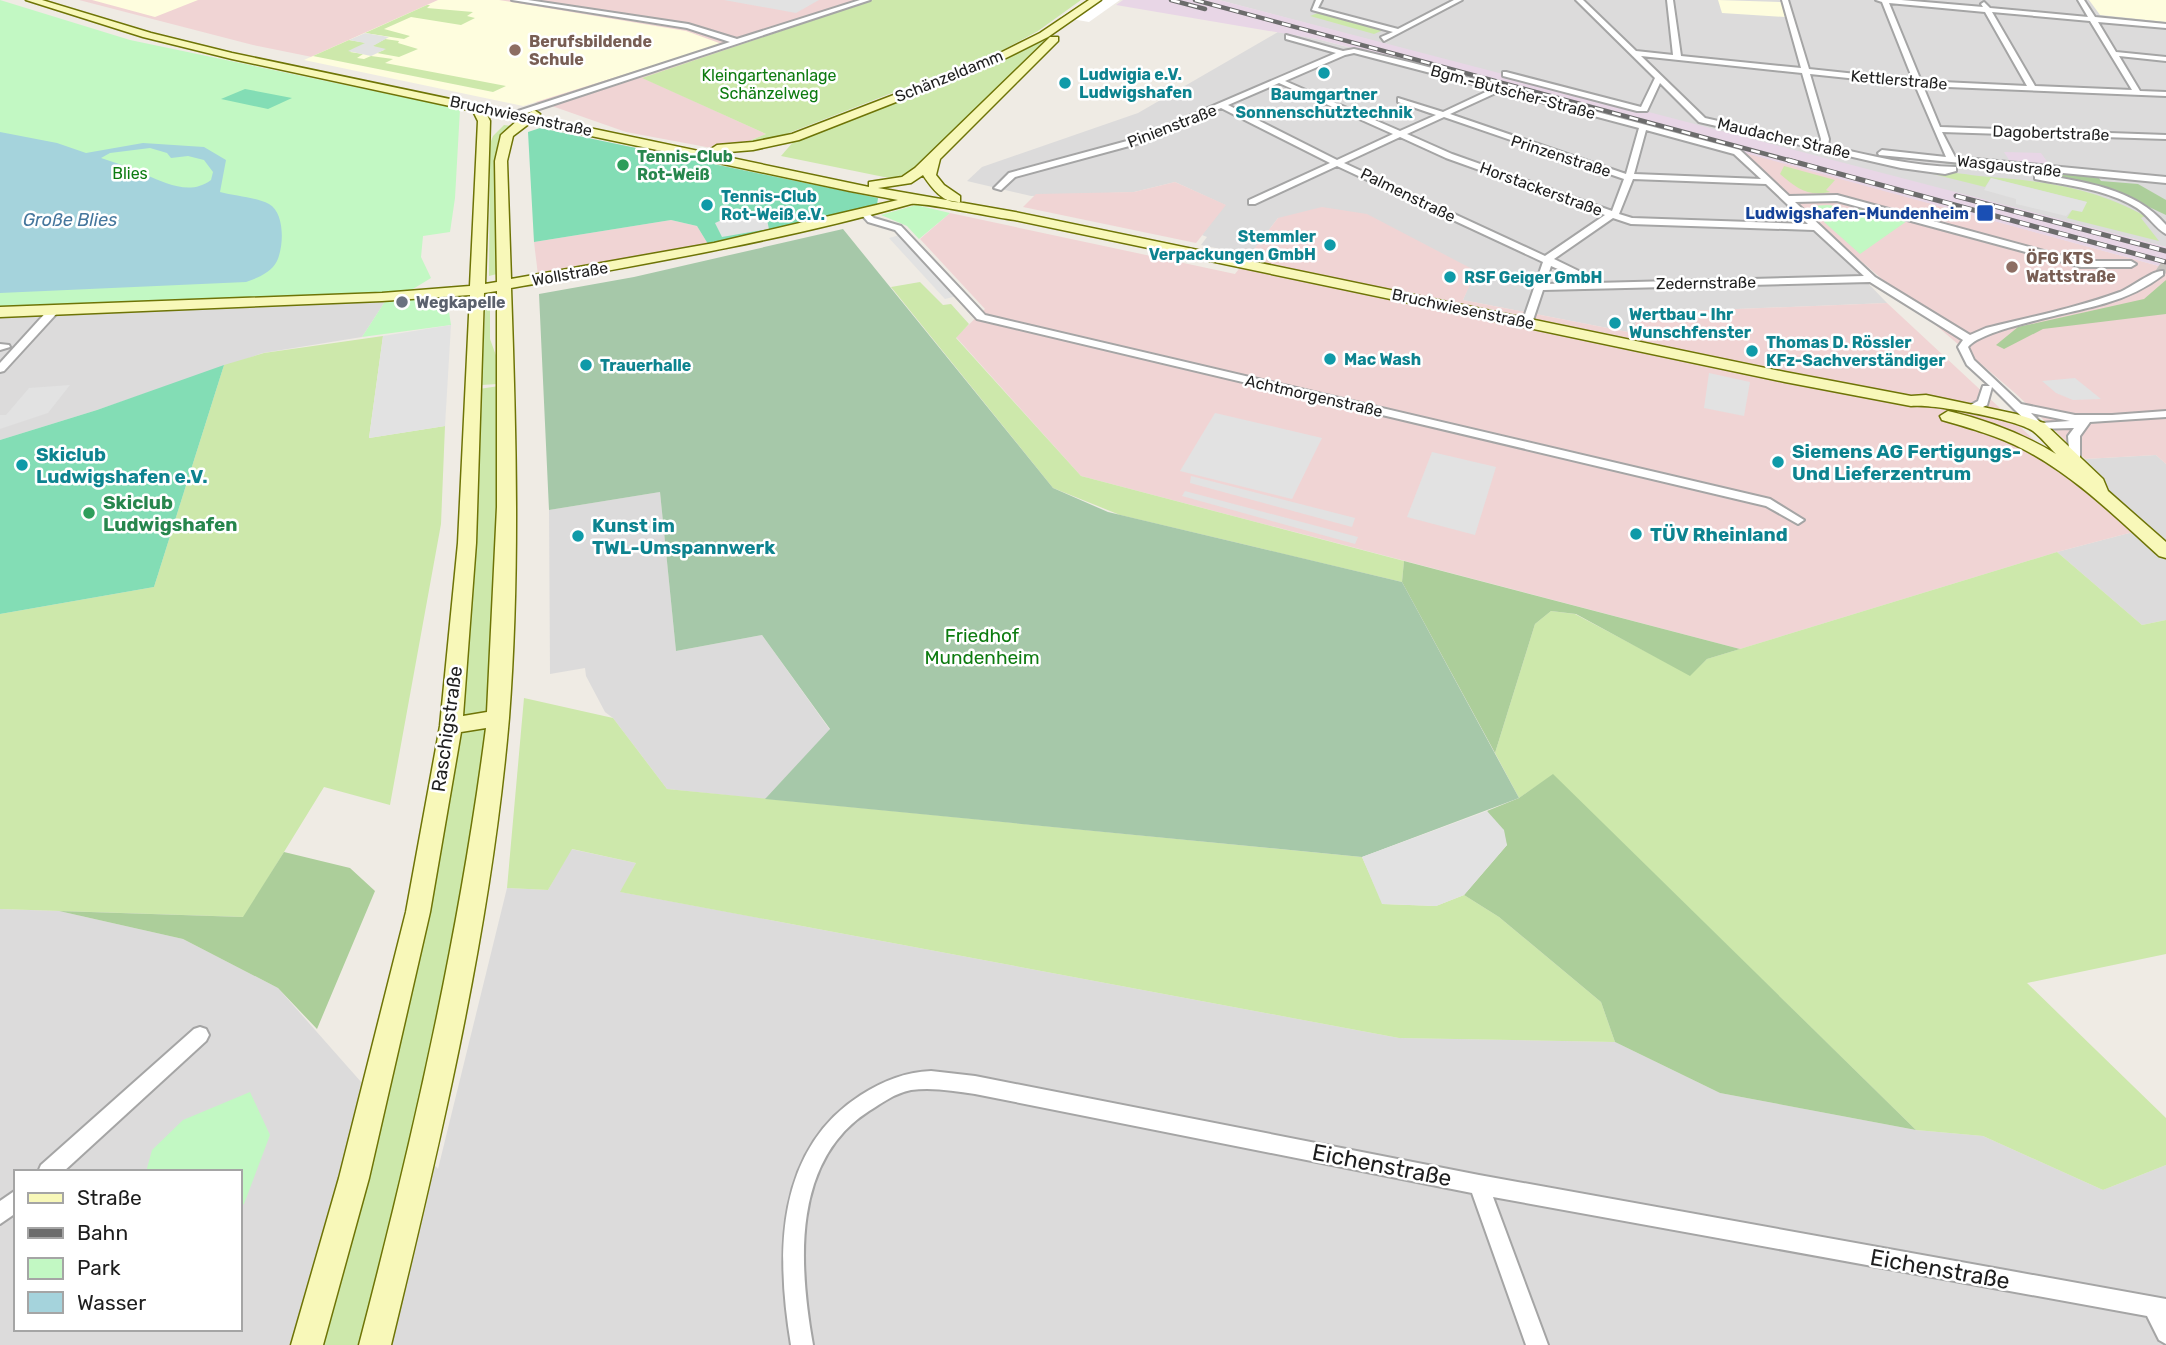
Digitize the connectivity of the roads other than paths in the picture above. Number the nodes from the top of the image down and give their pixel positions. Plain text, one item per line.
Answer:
1 (31, 0) edge
2 (55, 0) edge
3 (515, 0) edge
4 (867, 0) edge
5 (1096, 0) edge
6 (1110, 0) edge
7 (1319, 0) edge
8 (1459, 0) edge
9 (1579, 0) edge
10 (1670, 0) edge
11 (1786, 0) edge
12 (1882, 0) edge
13 (1982, 0) edge
14 (2081, 0) edge
15 (851, 2) edge
16 (1987, 9) junction
17 (1074, 19) junction
18 (2093, 19) junction
19 (2166, 26) edge
20 (1399, 31) junction
21 (1289, 37) dead end
22 (1384, 39) dead end
23 (738, 42) junction
24 (1632, 52) junction
25 (1343, 53) junction
26 (2116, 54) junction
27 (1677, 57) junction
28 (2166, 59) edge
29 (1805, 71) junction
30 (1506, 74) dead end
31 (1659, 77) junction
32 (1280, 81) junction
33 (1919, 83) junction
34 (2032, 88) junction
35 (1500, 89) junction
36 (2137, 92) junction
37 (2166, 94) edge
38 (1401, 100) dead end
39 (1223, 106) junction
40 (477, 107) junction
41 (525, 115) junction
42 (1441, 116) junction
43 (1643, 127) junction
44 (1937, 129) junction
45 (1399, 134) junction
46 (795, 137) junction
47 (2166, 137) edge
48 (482, 139) junction
49 (1824, 146) junction
50 (717, 149) junction
51 (1737, 152) joint
52 (1853, 154) junction
53 (934, 160) junction
54 (1337, 161) junction
55 (775, 165) junction
56 (1953, 165) junction
57 (1628, 177) junction
58 (2166, 180) edge
59 (1770, 182) junction
60 (840, 183) junction
61 (887, 184) junction
62 (998, 188) dead end
63 (910, 198) junction
64 (956, 199) junction
65 (1788, 199) junction
66 (1252, 202) dead end
67 (865, 213) junction
68 (1613, 215) junction
69 (1015, 216) junction
70 (1818, 227) junction
71 (2166, 231) edge
72 (479, 262) junction
73 (1548, 262) junction
74 (2131, 264) dead end
75 (2160, 273) dead end
76 (1872, 279) junction
77 (504, 285) junction
78 (1592, 285) junction
79 (1539, 287) junction
80 (477, 289) junction
81 (417, 295) junction
82 (54, 310) junction
83 (0, 312) edge
84 (476, 320) junction
85 (1527, 323) junction
86 (1969, 339) junction
87 (0, 369) edge
88 (1976, 369) junction
89 (506, 384) junction
90 (1987, 388) junction
91 (472, 390) junction
92 (1911, 401) junction
93 (1970, 409) junction
94 (2166, 414) edge
95 (1952, 417) junction
96 (2024, 419) junction
97 (2081, 421) junction
98 (2052, 459) junction
99 (2074, 461) junction
100 (2099, 492) junction
101 (1798, 520) dead end
102 (2166, 552) edge
103 (498, 718) junction
104 (451, 726) junction
105 (200, 1035) dead end
106 (50, 1170) edge
107 (1479, 1185) junction
108 (14, 1202) edge
109 (0, 1214) edge
110 (2160, 1308) edge
111 (2166, 1333) edge
112 (307, 1345) edge
113 (375, 1345) edge
114 (802, 1345) edge
115 (1536, 1345) edge

1 - 40 main road, Bruchwiesenstraße
2 - 41 main road, Bruchwiesenstraße
3 - 23 street
4 - 15 street
5 - 17 main road, Schänzeldamm
6 - 17 main road, Schänzeldamm
7 - 20 street
8 - 20 street
9 - 24 street, Maudacher Straße
10 - 27 street
11 - 29 street
12 - 16 street
12 - 33 street
13 - 16 street
14 - 18 street
15 - 23 street
16 - 18 street
16 - 34 street
17 - 46 main road, Schänzeldamm
17 - 53 main road, Schänzeldamm
18 - 19 street
18 - 26 street
20 - 22 street
21 - 25 street, Bgm.-Butscher-Straße
23 - 41 street
24 - 27 street, Kettlerstraße
24 - 31 street, Maudacher Straße
25 - 32 street, Pinienstraße
25 - 35 street, Bgm.-Butscher-Straße
26 - 28 street
26 - 36 street
27 - 29 street, Kettlerstraße
29 - 33 street, Kettlerstraße
29 - 49 street
30 - 31 street
31 - 49 street, Maudacher Straße
32 - 39 street, Pinienstraße
32 - 45 street, Horstackerstraße
33 - 34 street, Kettlerstraße
33 - 44 street
34 - 36 street, Kettlerstraße
35 - 42 street
35 - 43 street, Bgm.-Butscher-Straße
36 - 37 street, Kettlerstraße
38 - 42 street, Prinzenstraße
39 - 54 street, Palmenstraße
39 - 62 street, Pinienstraße
40 - 41 main road, Bruchwiesenstraße
40 - 48 main road, Raschigstraße
41 - 48 main road
41 - 50 main road, Bruchwiesenstraße
41 - 55 main road, Bruchwiesenstraße
41 - 77 main road
42 - 45 street
42 - 57 street, Prinzenstraße
43 - 51 street, Bgm.-Butscher-Straße
43 - 57 street
44 - 47 street, Dagobertstraße
44 - 56 street
45 - 54 street
45 - 68 street, Horstackerstraße
46 - 50 main road, Schänzeldamm
46 - 55 main road, Schänzeldamm
48 - 72 main road, Raschigstraße
49 - 52 street, Maudacher Straße
50 - 55 main road, Bruchwiesenstraße
51 - 59 street, Maudacher Straße
52 - 56 street, Wasgaustraße
52 - 56 street, Maudacher Straße
53 - 61 main road, Schänzeldamm
53 - 64 main road
54 - 66 street
54 - 73 street, Palmenstraße
55 - 60 main road, Bruchwiesenstraße
55 - 61 main road, Bruchwiesenstraße
56 - 58 street, Wasgaustraße
56 - 71 street, Maudacher Straße
57 - 59 street, Prinzenstraße
57 - 68 street
59 - 65 street, Maudacher Straße
60 - 61 main road, Schänzeldamm
60 - 63 main road, Bruchwiesenstraße
61 - 64 main road, Bruchwiesenstraße
63 - 67 main road, Wollstraße
63 - 69 main road, Bruchwiesenstraße
64 - 69 main road, Bruchwiesenstraße
65 - 70 street, Maudacher Straße
65 - 74 street
67 - 77 main road, Wollstraße
67 - 101 street, Achtmorgenstraße
68 - 70 street, Horstackerstraße
68 - 73 street
69 - 85 main road, Bruchwiesenstraße
70 - 76 street, Maudacher Straße
72 - 80 main road, Raschigstraße
72 - 81 main road
73 - 78 street, Palmenstraße
73 - 79 street
75 - 86 street
76 - 78 street, Zedernstraße
76 - 86 street, Maudacher Straße
77 - 80 main road, Wollstraße
77 - 89 main road
78 - 79 street, Zedernstraße
79 - 85 street
80 - 81 main road, Wollstraße
80 - 84 main road, Raschigstraße
81 - 82 main road, Wollstraße
81 - 84 main road
82 - 83 main road, Wollstraße
82 - 87 street
84 - 91 main road, Raschigstraße
85 - 92 main road, Bruchwiesenstraße
86 - 88 street
88 - 90 street
88 - 96 street
89 - 91 main road
89 - 103 main road
90 - 93 street
90 - 96 street
91 - 104 main road, Raschigstraße
92 - 93 main road
92 - 95 main road
93 - 96 main road
94 - 97 street
95 - 96 main road
95 - 98 main road
96 - 97 street
96 - 97 street
96 - 98 main road
96 - 99 main road
97 - 99 street
98 - 100 main road
99 - 100 main road
100 - 102 main road
103 - 104 main road
103 - 113 main road
104 - 112 main road, Raschigstraße
105 - 106 street
107 - 110 street, Eichenstraße
107 - 114 street, Eichenstraße
107 - 115 street
108 - 109 street
110 - 111 street

